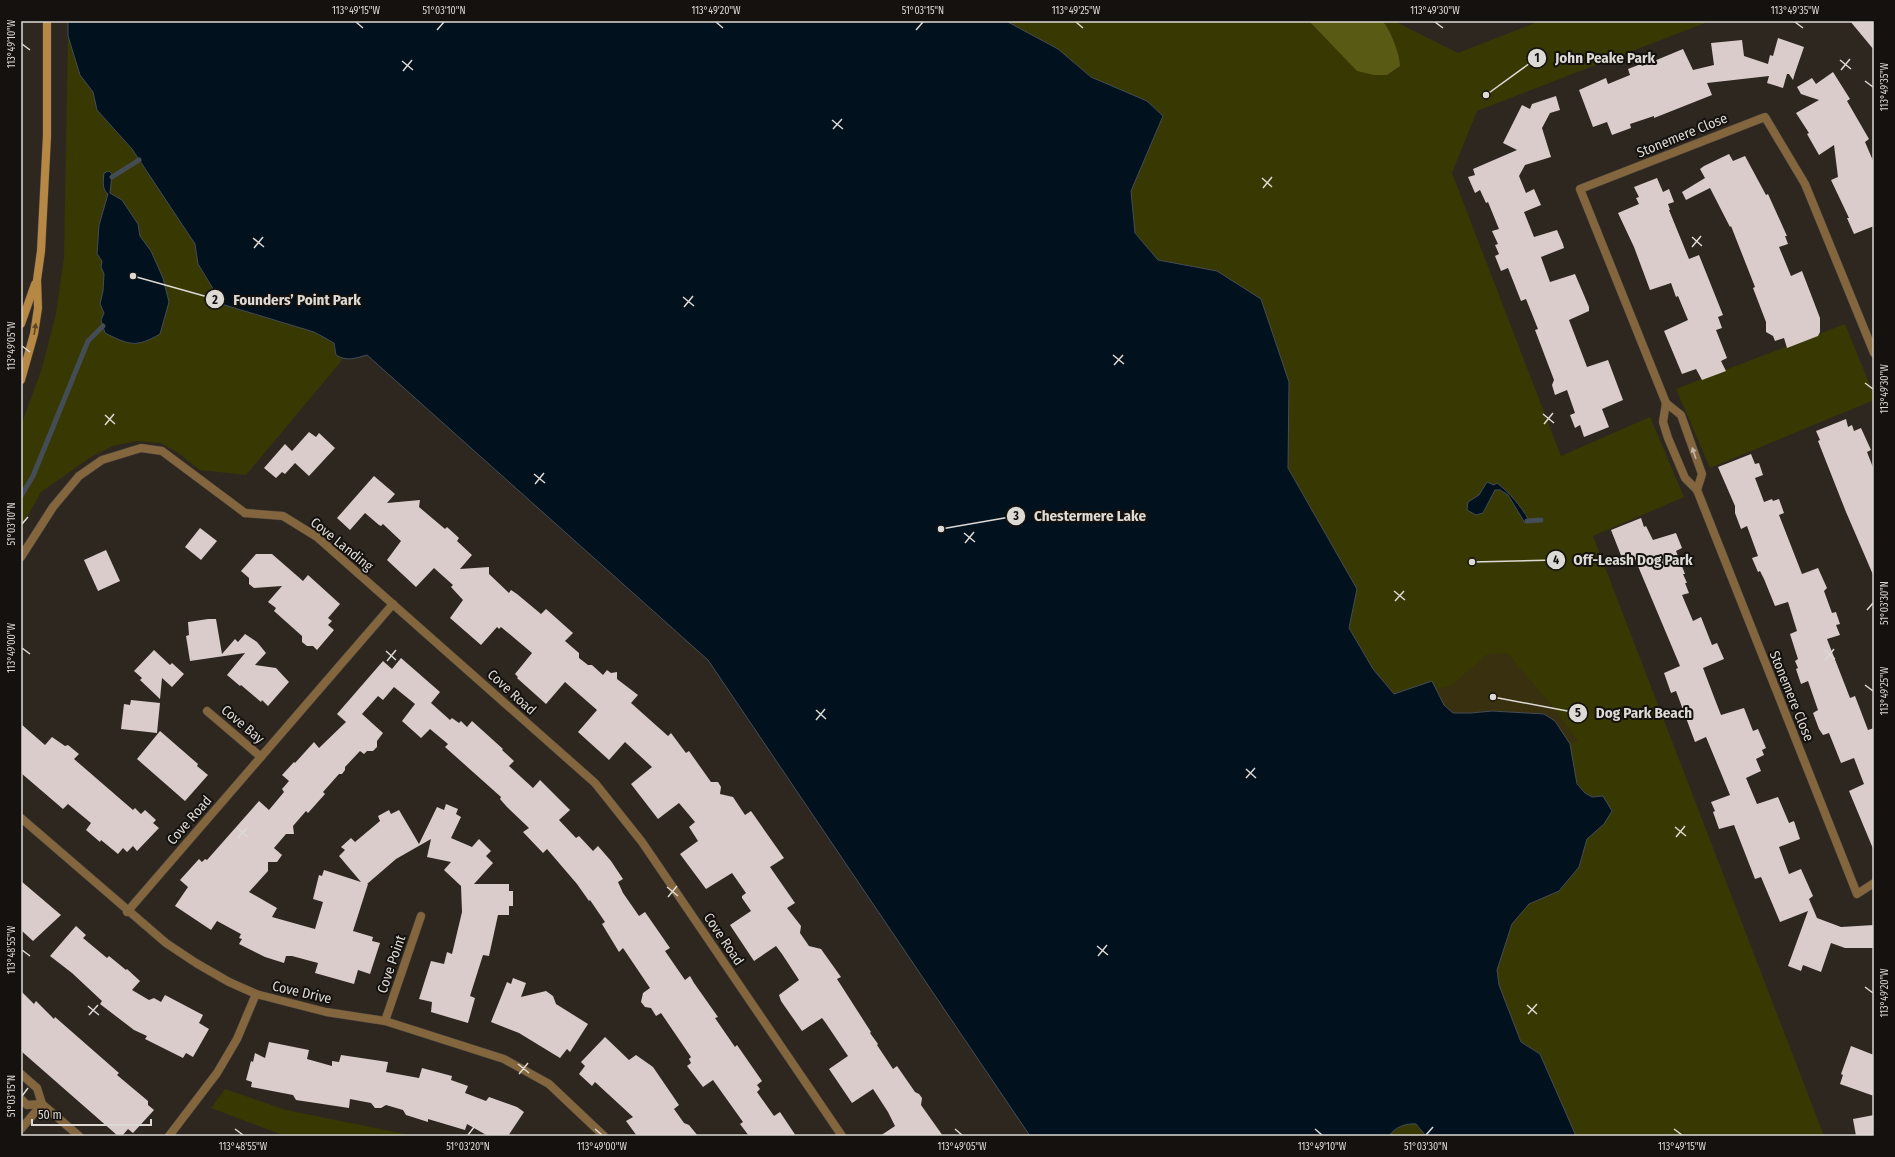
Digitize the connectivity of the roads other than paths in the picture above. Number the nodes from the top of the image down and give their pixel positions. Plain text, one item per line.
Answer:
1 (47, 21) edge
2 (37, 280) junction
3 (21, 324) edge
4 (1874, 353) edge
5 (21, 380) edge
6 (1666, 403) junction
7 (1697, 490) junction
8 (21, 557) edge
9 (393, 604) junction
10 (207, 711) dead end
11 (261, 756) junction
12 (21, 818) edge
13 (1874, 883) edge
14 (127, 912) junction
15 (421, 916) dead end
16 (256, 994) junction
17 (385, 1021) junction
18 (21, 1074) edge
19 (21, 1099) edge
20 (42, 1104) junction
21 (21, 1129) edge
22 (79, 1136) edge
23 (169, 1136) edge
24 (604, 1136) edge
25 (842, 1136) edge

1 - 2 main road
2 - 3 main road
5 -> 2 main road
4 - 6 street, Stonemere Close
6 - 7 street, Stonemere Close
7 -> 6 street, Stonemere Close
7 - 13 street, Stonemere Close
8 - 9 street, Cove Landing
9 - 11 street, Cove Road
9 - 25 street, Cove Road
10 - 11 street, Cove Bay
11 - 14 street, Cove Road
12 - 14 street, Cove Drive
14 - 16 street, Cove Drive
15 - 17 street, Cove Point
16 - 17 street, Cove Drive
16 - 23 street
17 - 24 street, Cove Drive
18 - 20 street
19 - 20 street
20 - 21 street
20 - 22 street

